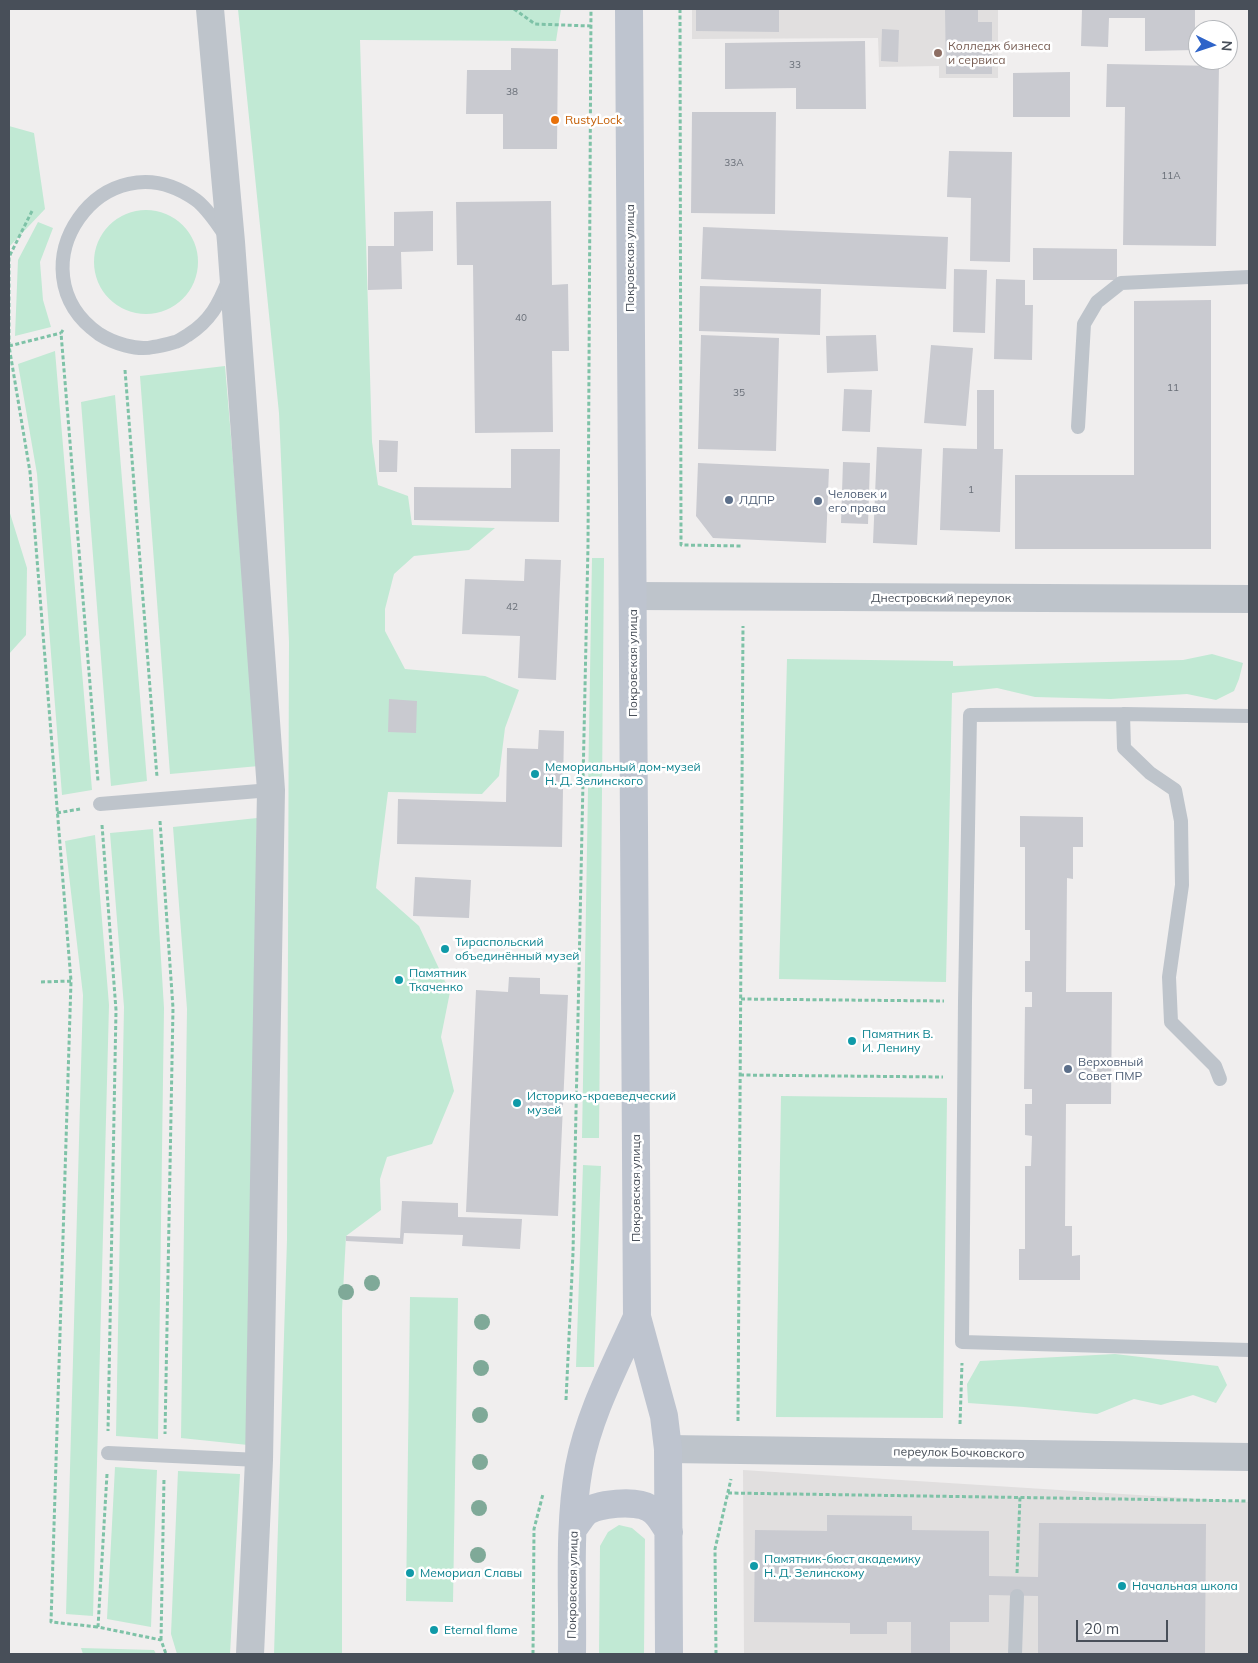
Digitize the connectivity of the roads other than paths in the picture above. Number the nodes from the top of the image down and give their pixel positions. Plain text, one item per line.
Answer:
1 (210, 9) edge
2 (629, 9) edge
3 (231, 242) junction
4 (232, 269) junction
5 (1249, 277) edge
6 (1078, 427) dead end
7 (633, 596) junction
8 (1249, 600) edge
9 (1123, 714) junction
10 (1249, 716) edge
11 (271, 790) junction
12 (100, 804) road end
13 (1220, 1079) dead end
14 (637, 1317) junction
15 (1249, 1350) edge
16 (668, 1449) junction
17 (108, 1453) road end
18 (1249, 1457) edge
19 (258, 1460) junction
20 (573, 1529) junction
21 (669, 1532) junction
22 (1017, 1596) dead end
23 (250, 1654) edge
24 (572, 1654) edge
25 (669, 1654) edge
26 (1015, 1654) edge

1 - 3 street
2 - 7 main road, Покровская улица
3 - 4 street
3 - 4 lane
4 - 11 street
5 - 6 lane
7 - 8 street, Днестровский переулок
7 - 14 main road, Покровская улица
9 - 10 lane
9 - 13 lane
9 - 15 lane
11 - 12 lane
11 - 19 street
14 - 16 main road, Покровская улица
14 - 20 main road, Покровская улица
16 - 18 street, переулок Бочковского
16 - 21 main road, Покровская улица
17 - 19 lane
19 - 23 street
20 - 21 main road
20 - 24 main road, Покровская улица
21 - 25 main road, Покровская улица
22 - 26 lane

